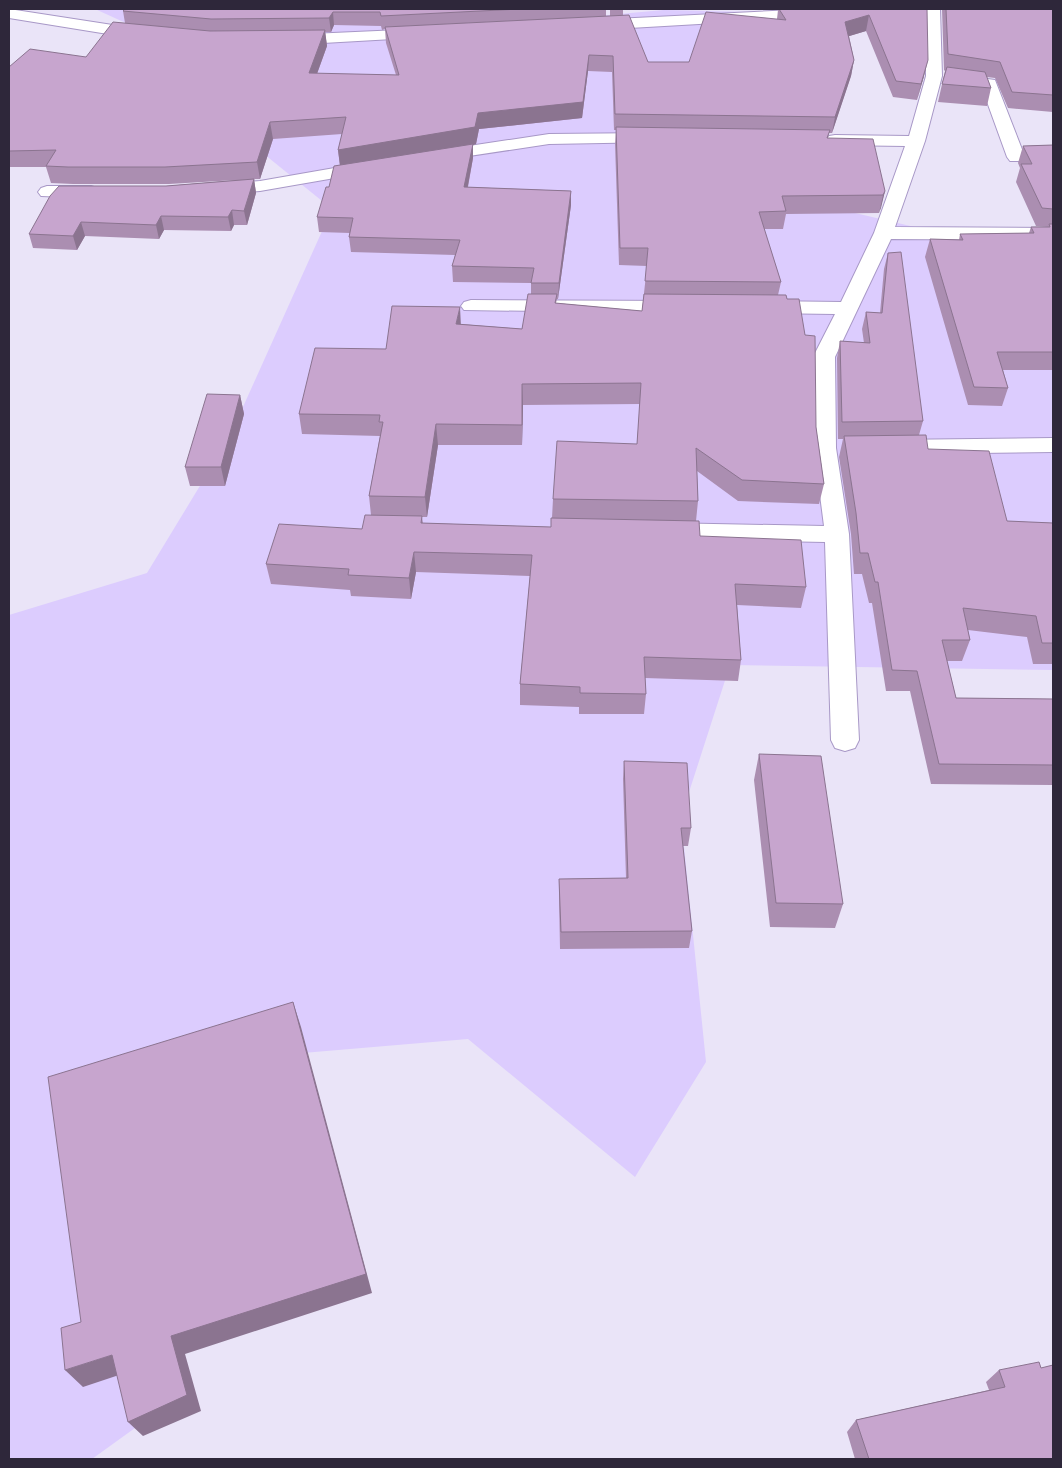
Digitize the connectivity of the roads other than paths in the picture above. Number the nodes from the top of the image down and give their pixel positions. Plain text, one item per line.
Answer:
1 (932, 9) edge
2 (9, 13) edge
3 (831, 13) edge
4 (583, 26) edge
5 (438, 34) edge
6 (156, 36) edge
7 (272, 40) edge
8 (934, 76) junction
9 (671, 138) edge
10 (818, 140) edge
11 (916, 141) junction
12 (1016, 157) dead end
13 (422, 158) edge
14 (383, 165) edge
15 (205, 190) edge
16 (47, 192) dead end
17 (112, 192) edge
18 (884, 233) junction
19 (1053, 234) edge
20 (471, 306) dead end
21 (698, 307) edge
22 (748, 307) edge
23 (847, 308) junction
24 (1053, 445) edge
25 (845, 447) junction
26 (638, 531) edge
27 (837, 534) junction
28 (845, 740) dead end

1 - 8 street
2 - 6 street
3 - 4 street
5 - 7 street
8 - 11 street
8 - 12 street
9 - 13 street
10 - 11 street
11 - 18 street
14 - 15 street
16 - 17 street
18 - 19 street
18 - 23 street
20 - 21 street
22 - 23 street
23 - 25 street
24 - 25 street
25 - 27 street
26 - 27 street
27 - 28 street

